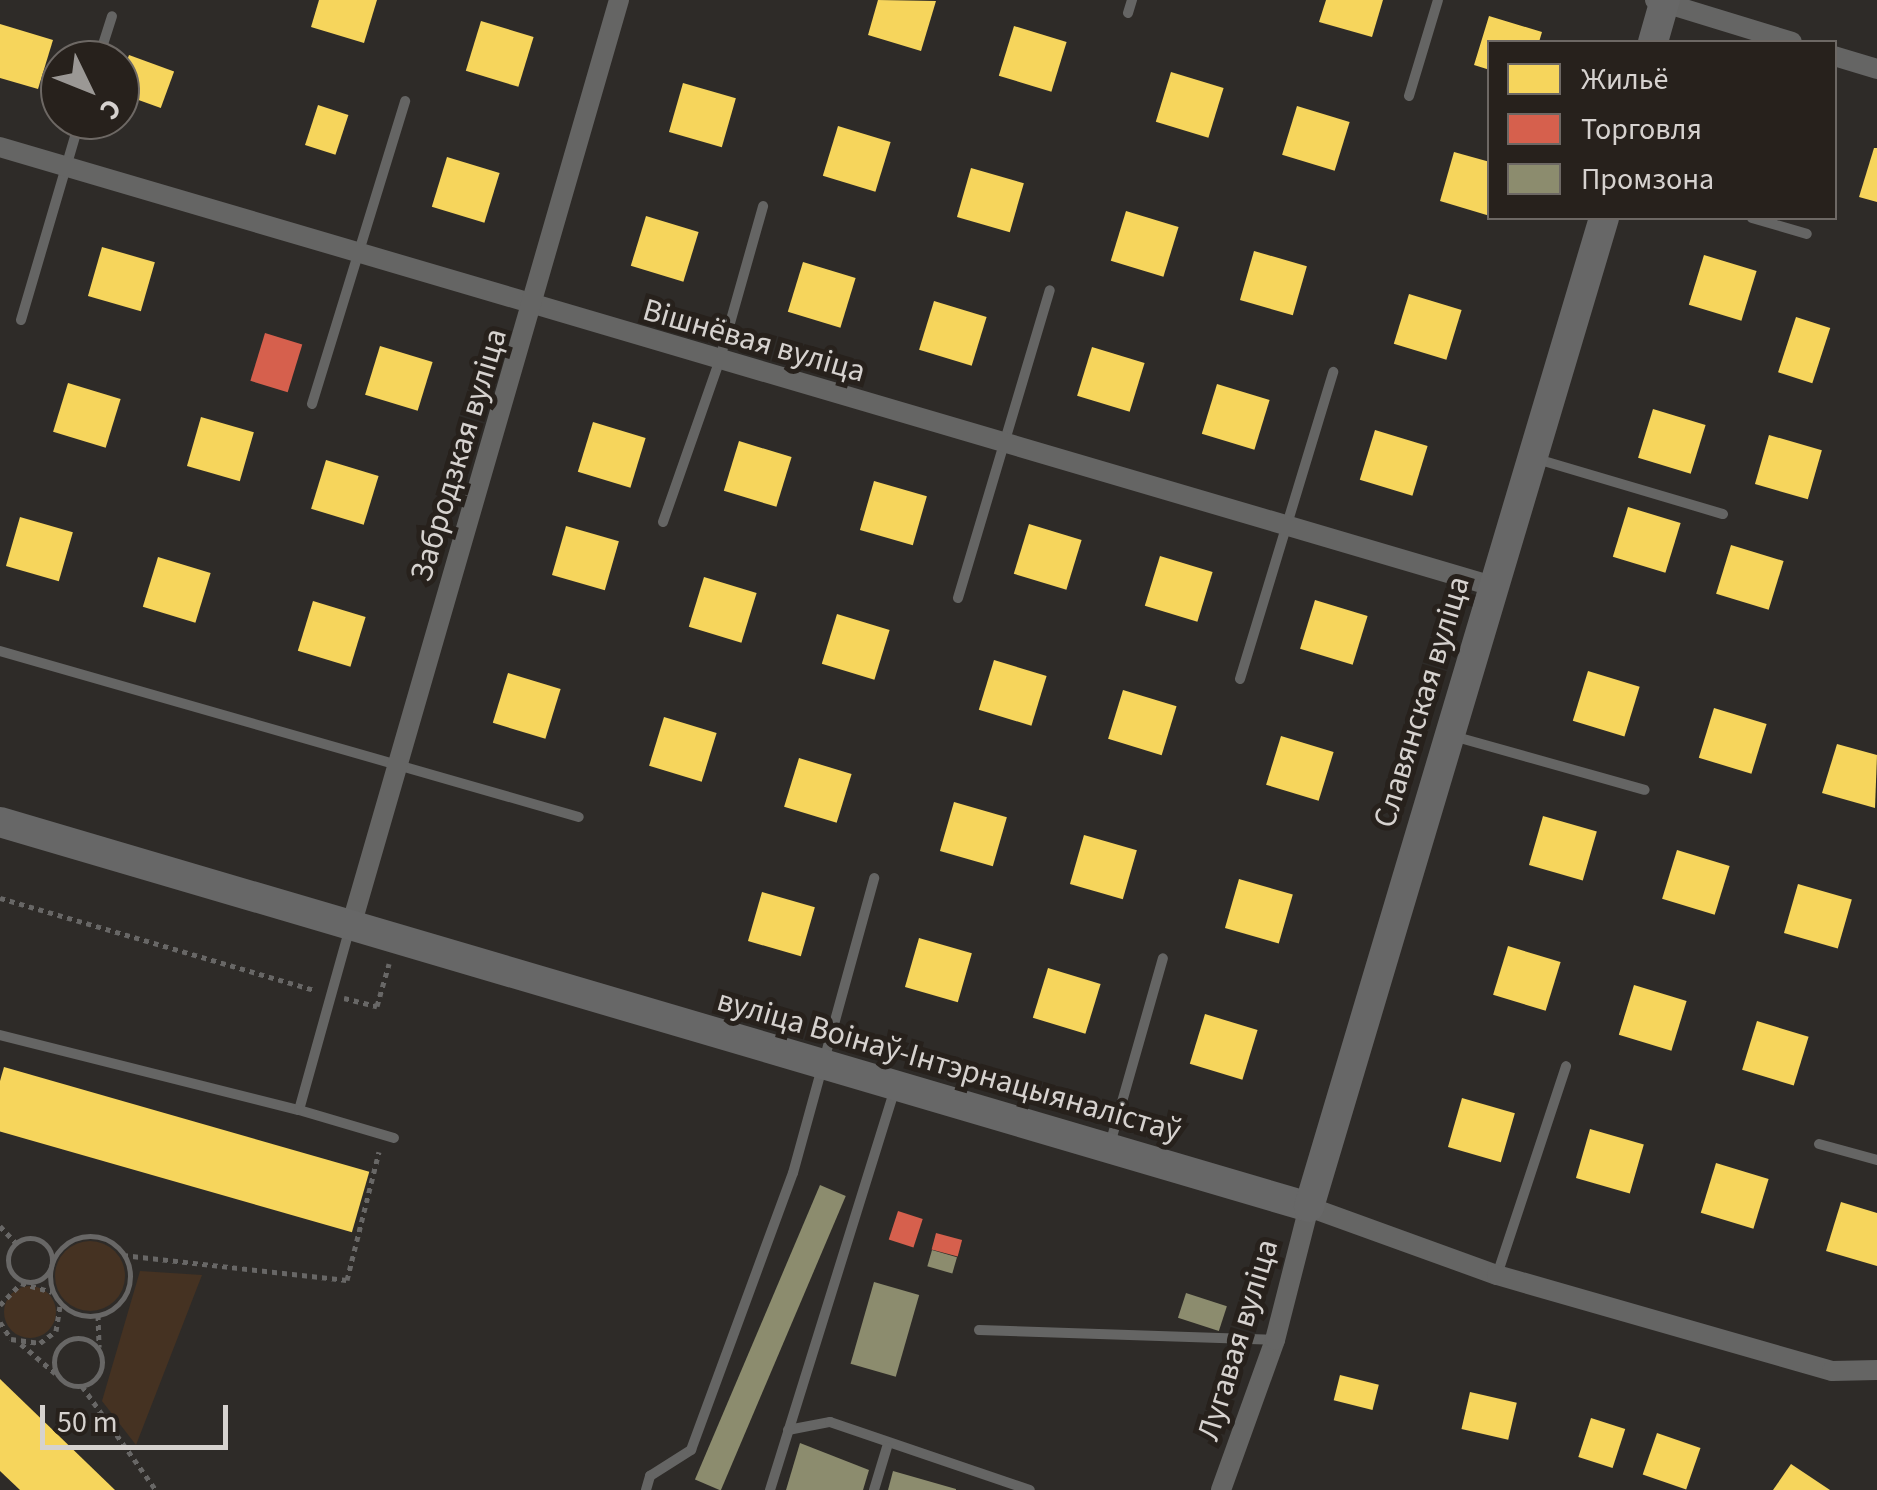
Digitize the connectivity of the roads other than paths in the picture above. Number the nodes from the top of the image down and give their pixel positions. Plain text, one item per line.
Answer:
1 (619, 0) edge
2 (1132, 0) edge
3 (1438, 0) edge
4 (1661, 1) edge
5 (1128, 13) dead end
6 (112, 16) dead end
7 (104, 40) edge
8 (1653, 40) edge
9 (1786, 40) edge
10 (1837, 57) edge
11 (1877, 69) edge
12 (1409, 96) dead end
13 (405, 101) dead end
14 (74, 140) edge
15 (0, 148) edge
16 (66, 165) junction
17 (763, 206) dead end
18 (1603, 220) edge
19 (1759, 220) edge
20 (1807, 234) dead end
21 (358, 254) junction
22 (1050, 290) dead end
23 (535, 308) junction
24 (21, 320) dead end
25 (719, 362) junction
26 (1333, 372) dead end
27 (312, 404) dead end
28 (1006, 445) junction
29 (1533, 458) junction
30 (1723, 514) dead end
31 (663, 522) dead end
32 (1289, 528) junction
33 (1493, 586) junction
34 (958, 598) dead end
35 (0, 651) edge
36 (1240, 679) dead end
37 (1449, 735) junction
38 (397, 766) junction
39 (1645, 790) dead end
40 (580, 817) dead end
41 (0, 822) edge
42 (874, 878) dead end
43 (351, 926) junction
44 (1163, 958) dead end
45 (0, 1035) edge
46 (824, 1066) junction
47 (1566, 1066) dead end
48 (896, 1087) junction
49 (299, 1110) junction
50 (388, 1137) road end
51 (1819, 1144) dead end
52 (1108, 1150) junction
53 (1877, 1160) edge
54 (1309, 1208) junction
55 (1497, 1275) junction
56 (979, 1330) dead end
57 (1275, 1340) junction
58 (1877, 1370) edge
59 (788, 1430) junction
60 (887, 1447) junction
61 (976, 1476) junction
62 (646, 1490) edge
63 (770, 1490) edge
64 (874, 1490) edge
65 (971, 1490) edge
66 (1030, 1490) edge
67 (1221, 1490) edge

1 - 23 street, Забродзкая вуліца
2 - 5 lane
3 - 12 lane
4 - 8 street
4 - 9 street
6 - 7 lane
10 - 11 street
13 - 21 lane
14 - 16 lane
15 - 16 street, Вішнёвая вуліца
16 - 21 street, Вішнёвая вуліца
16 - 24 lane
17 - 25 lane
18 - 29 street, Славянская вуліца
19 - 20 lane
21 - 23 street, Вішнёвая вуліца
21 - 27 lane
22 - 28 lane
23 - 25 street, Вішнёвая вуліца
23 - 38 street, Забродзкая вуліца
25 - 28 street, Вішнёвая вуліца
25 - 31 lane
26 - 32 lane
28 - 32 street, Вішнёвая вуліца
28 - 34 lane
29 - 30 lane
29 - 33 street, Славянская вуліца
32 - 33 street, Вішнёвая вуліца
32 - 36 lane
33 - 37 street, Славянская вуліца
35 - 38 lane
37 - 39 lane
37 - 54 street, Славянская вуліца
38 - 40 lane
38 - 43 street, Забродзкая вуліца
41 - 43 street, вуліца Воінаў-Інтэрнацыяналістаў
42 - 46 lane
43 - 46 street, вуліца Воінаў-Інтэрнацыяналістаў
43 - 49 lane
44 - 52 lane
45 - 49 lane
46 - 48 street, вуліца Воінаў-Інтэрнацыяналістаў
46 - 62 lane
47 - 55 lane
48 - 52 street, вуліца Воінаў-Інтэрнацыяналістаў
48 - 59 lane
49 - 50 lane
51 - 53 lane
52 - 54 street, вуліца Воінаў-Інтэрнацыяналістаў
54 - 55 street, вуліца Воінаў-Інтэрнацыяналістаў
54 - 57 street, Лугавая вуліца
55 - 58 street, вуліца Воінаў-Інтэрнацыяналістаў
56 - 57 lane
57 - 67 street, Лугавая вуліца
59 - 60 lane
59 - 63 lane
60 - 61 lane
60 - 64 lane
61 - 65 lane
61 - 66 lane

